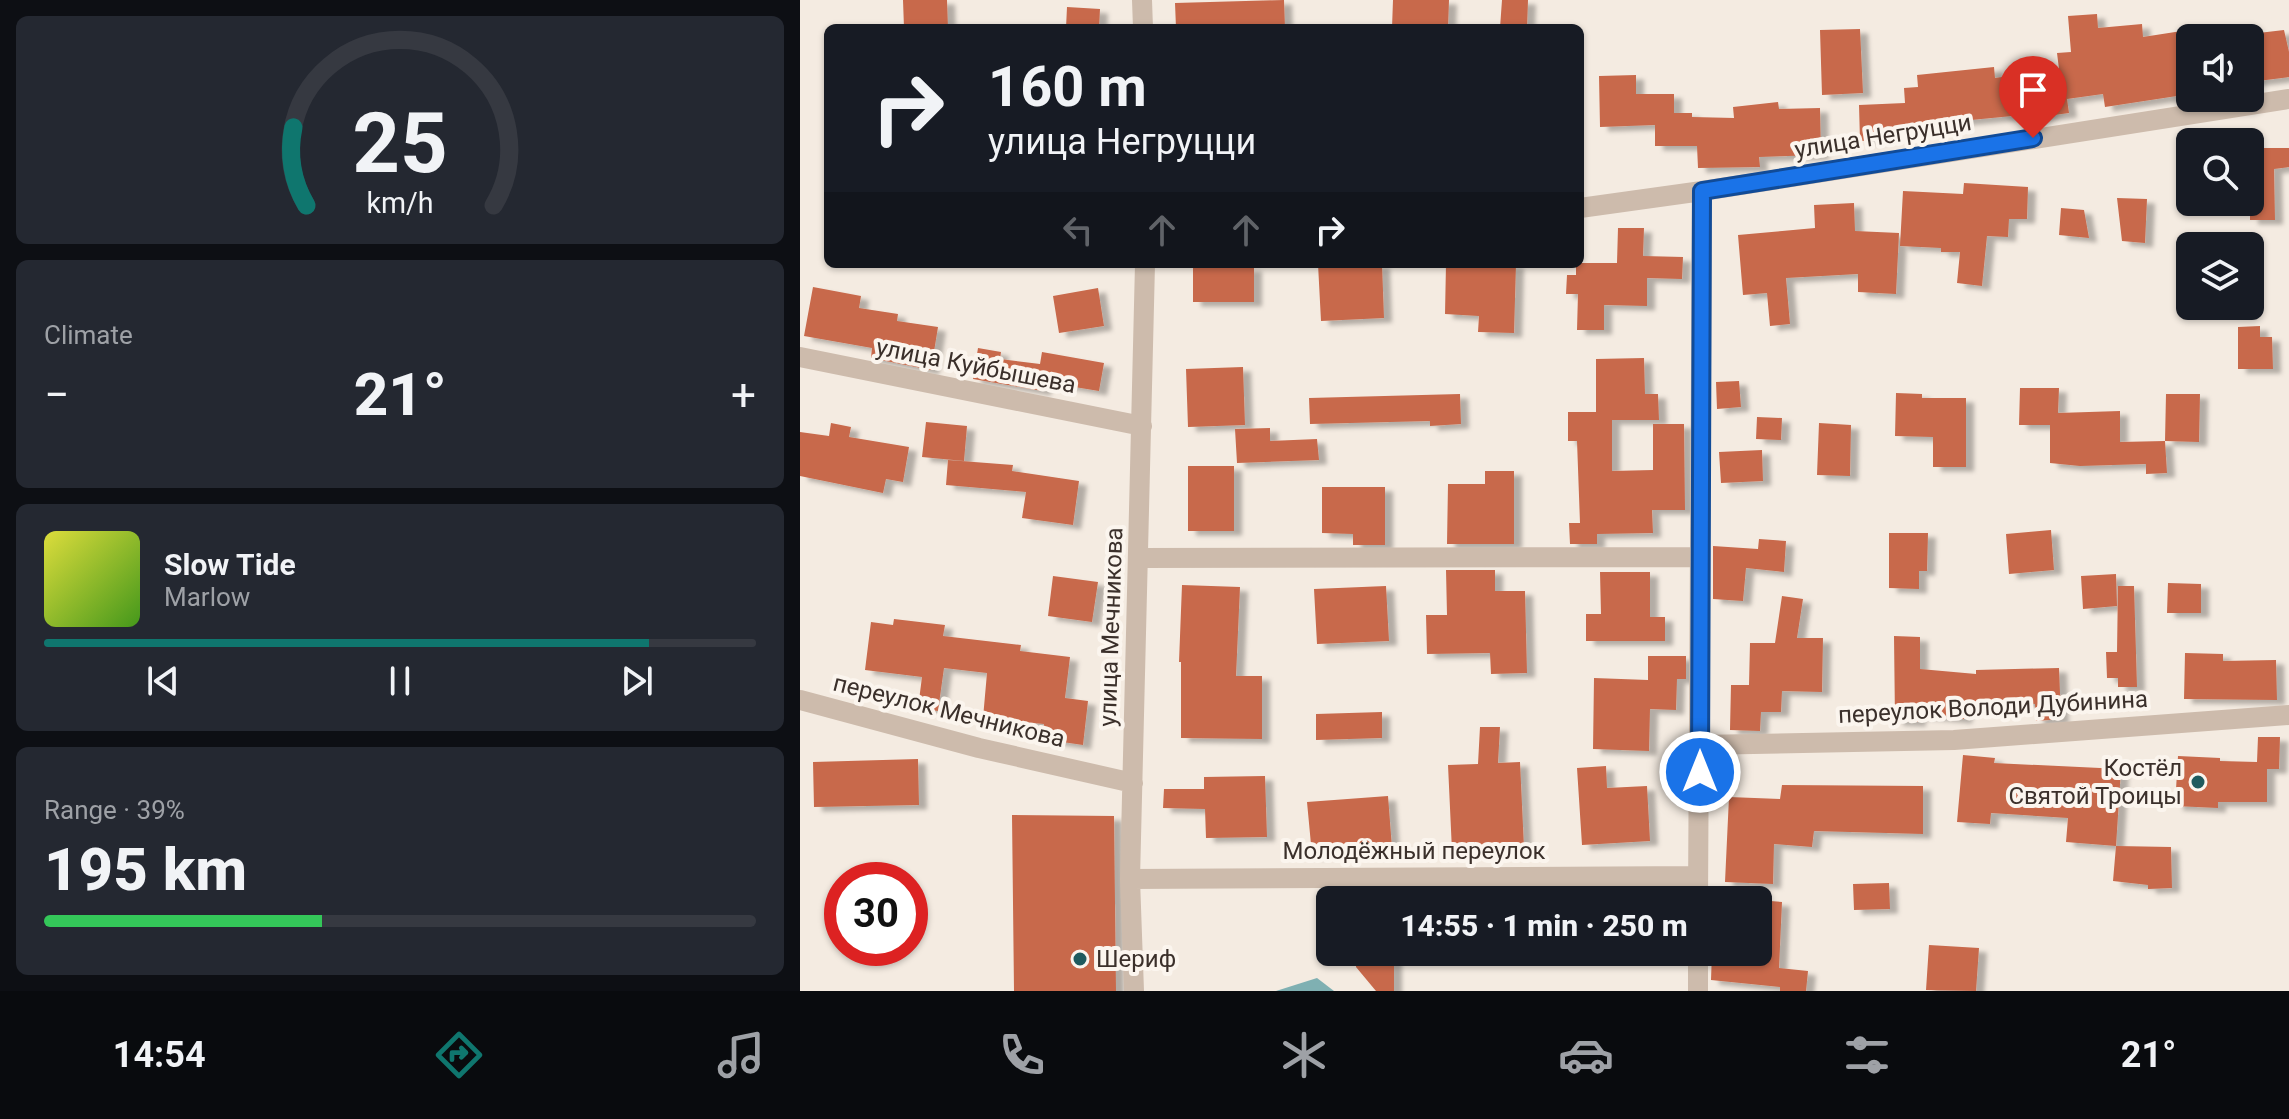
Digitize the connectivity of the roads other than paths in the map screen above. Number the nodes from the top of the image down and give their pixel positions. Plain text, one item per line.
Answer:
1 (1142, 0) edge
2 (1143, 24) edge
3 (2289, 99) edge
4 (1702, 191) junction
5 (1584, 207) edge
6 (1145, 268) edge
7 (800, 357) edge
8 (1142, 426) junction
9 (1699, 557) junction
10 (1139, 558) junction
11 (800, 700) edge
12 (2289, 715) edge
13 (1700, 745) junction
14 (1133, 783) junction
15 (1698, 876) junction
16 (1130, 879) junction
17 (1698, 886) edge
18 (1698, 966) edge
19 (1134, 991) edge
20 (1698, 991) edge

1 - 2 street
3 - 4 street, улица Негруцци
4 - 5 street, улица Негруцци
4 - 9 street
6 - 8 street, улица Мечникова
7 - 8 street, улица Куйбышева
8 - 10 street, улица Мечникова
9 - 10 street
9 - 13 street
10 - 14 street, улица Мечникова
11 - 14 street, переулок Мечникова
12 - 13 street, переулок Володи Дубинина
13 - 15 street
14 - 16 street, улица Мечникова
15 - 16 street, Молодёжный переулок
15 - 17 street
16 - 19 street, улица Мечникова
18 - 20 street

